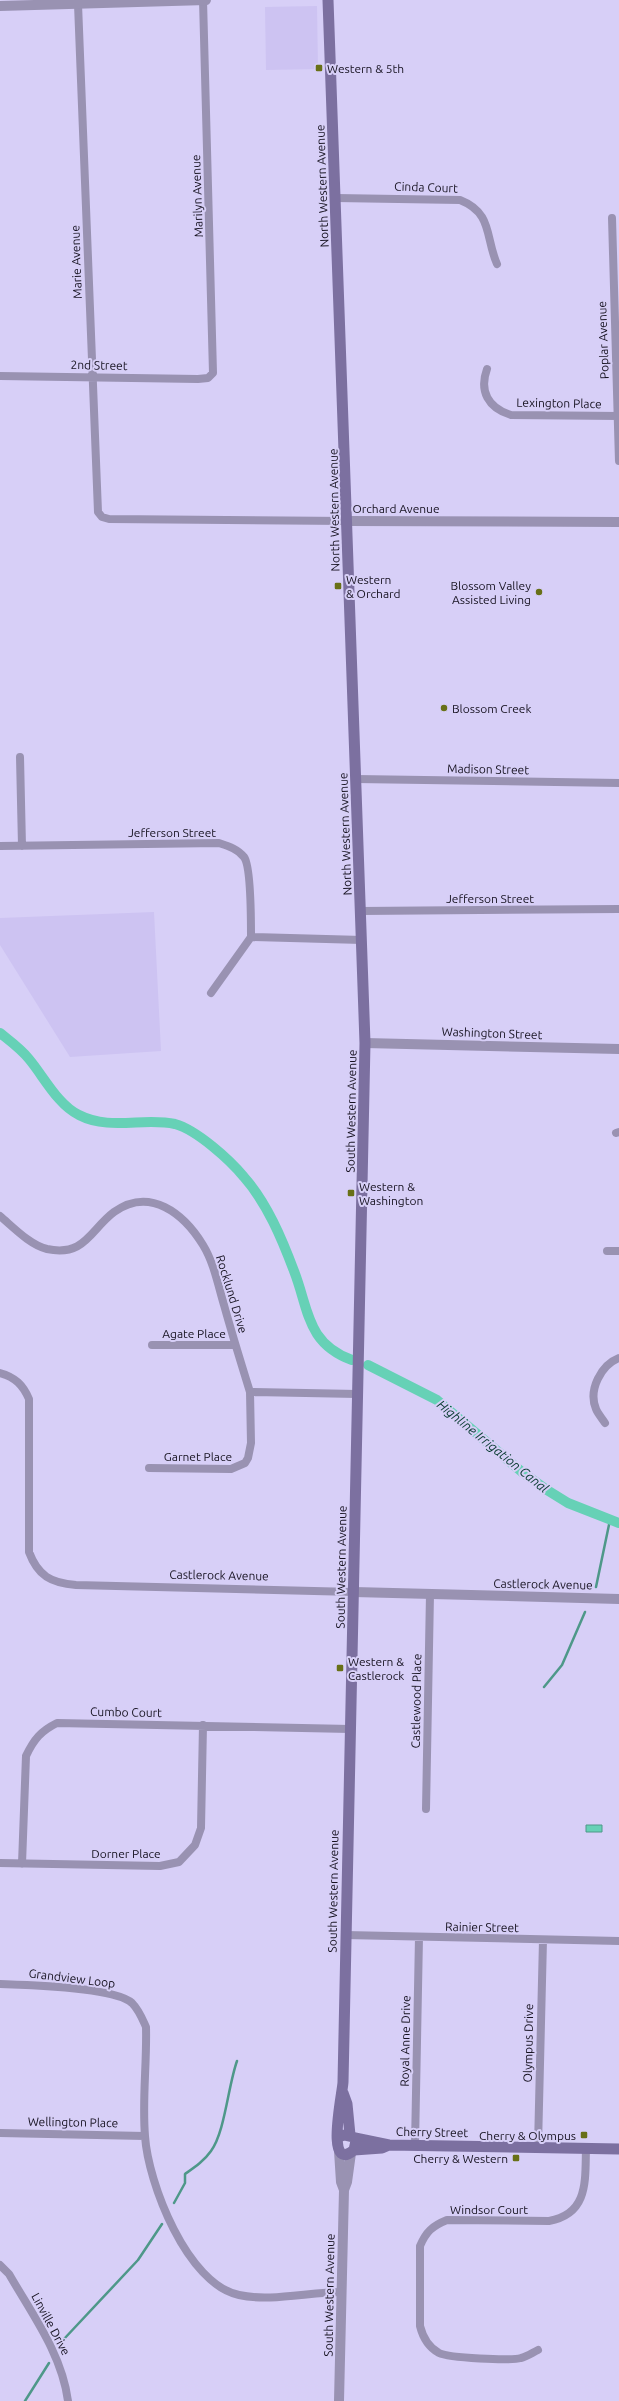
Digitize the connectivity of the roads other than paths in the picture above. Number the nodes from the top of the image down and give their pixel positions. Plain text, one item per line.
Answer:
1 (203, 0) edge
2 (206, 0) edge
3 (328, 0) edge
4 (78, 4) junction
5 (0, 6) edge
6 (336, 198) junction
7 (612, 218) dead end
8 (497, 264) dead end
9 (616, 310) edge
10 (487, 369) dead end
11 (0, 376) edge
12 (91, 377) junction
13 (198, 380) joint
14 (618, 416) edge
15 (619, 461) edge
16 (102, 517) joint
17 (347, 522) junction
18 (619, 522) edge
19 (20, 757) dead end
20 (356, 779) junction
21 (619, 783) edge
22 (0, 846) edge
23 (22, 846) junction
24 (619, 909) edge
25 (361, 911) junction
26 (252, 937) junction
27 (362, 940) junction
28 (211, 993) dead end
29 (365, 1043) junction
30 (619, 1049) edge
31 (0, 1216) edge
32 (607, 1251) dead end
33 (619, 1251) edge
34 (152, 1345) dead end
35 (235, 1345) junction
36 (619, 1358) edge
37 (0, 1373) edge
38 (250, 1392) junction
39 (357, 1394) junction
40 (605, 1422) dead end
41 (149, 1468) dead end
42 (354, 1592) junction
43 (430, 1594) junction
44 (619, 1599) edge
45 (203, 1725) junction
46 (350, 1729) junction
47 (426, 1809) dead end
48 (0, 1863) edge
49 (22, 1864) junction
50 (345, 1935) junction
51 (419, 1937) junction
52 (543, 1940) junction
53 (619, 1941) edge
54 (0, 1984) edge
55 (343, 2093) junction
56 (0, 2133) edge
57 (145, 2136) junction
58 (353, 2137) junction
59 (338, 2138) junction
60 (389, 2145) junction
61 (415, 2145) junction
62 (538, 2146) junction
63 (586, 2148) junction
64 (619, 2149) edge
65 (339, 2151) junction
66 (353, 2152) junction
67 (344, 2190) junction
68 (0, 2265) edge
69 (342, 2292) junction
70 (538, 2350) dead end
71 (68, 2401) edge
72 (339, 2401) edge

1 - 2 street
1 - 4 street
1 - 13 street, Marilyn Avenue
3 - 6 main road, North Western Avenue
4 - 5 street
4 - 12 street, Marie Avenue
6 - 8 street, Cinda Court
6 - 17 main road, North Western Avenue
7 - 9 street, Poplar Avenue
9 - 14 street, Poplar Avenue
10 - 14 street, Lexington Place
11 - 12 street, 2nd Street
12 - 13 street, 2nd Street
12 - 16 street, Marie Avenue
14 - 15 street, Poplar Avenue
16 - 17 street, Orchard Avenue
17 - 18 street, Orchard Avenue
17 - 20 main road, North Western Avenue
19 - 23 street
20 - 21 street, Madison Street
20 - 25 main road, North Western Avenue
22 - 23 street, Jefferson Street
23 - 26 street, Jefferson Street
24 - 25 street, Jefferson Street
25 - 27 main road, North Western Avenue
26 - 27 street
26 - 28 street
27 - 29 main road, North Western Avenue
29 - 30 street, Washington Street
29 - 39 main road, South Western Avenue
31 - 35 street, Rocklund Drive
32 - 33 street
34 - 35 street, Agate Place
35 - 38 street, Rocklund Drive
36 - 40 street
37 - 42 street, Castlerock Avenue
38 - 39 street
38 - 41 street, Garnet Place
39 - 42 main road, South Western Avenue
42 - 43 street, Castlerock Avenue
42 - 46 main road, South Western Avenue
43 - 44 street, Castlerock Avenue
43 - 47 street, Castlewood Place
45 - 46 street, Cumbo Court
45 - 49 street, Cumbo Court
45 - 49 street, Dorner Place
46 - 50 main road, South Western Avenue
48 - 49 street, Dorner Place
50 - 51 street, Rainier Street
50 - 55 main road, South Western Avenue
51 - 52 street, Rainier Street
51 - 61 street, Royal Anne Drive
52 - 53 street, Rainier Street
52 - 62 street, Olympus Drive
54 - 57 street, Grandview Loop
55 - 58 main road, South Western Avenue
55 - 59 main road, South Western Avenue
56 - 57 street, Wellington Place
57 - 69 street, Grandview Loop
58 - 59 main road
58 - 60 main road, Cherry Street
58 - 66 main road, South Western Avenue
59 - 65 main road, South Western Avenue
60 - 61 main road, Cherry Street
60 - 66 main road, Cherry Street
61 - 62 main road, Cherry Street
62 - 63 main road, Cherry Street
63 - 64 main road, Cherry Street
63 - 70 street, Windsor Court
65 - 66 main road, Cherry Street
65 - 67 street, South Western Avenue
66 - 67 street, South Western Avenue
67 - 69 street, South Western Avenue
68 - 71 street, Linville Drive
69 - 72 street, South Western Avenue

